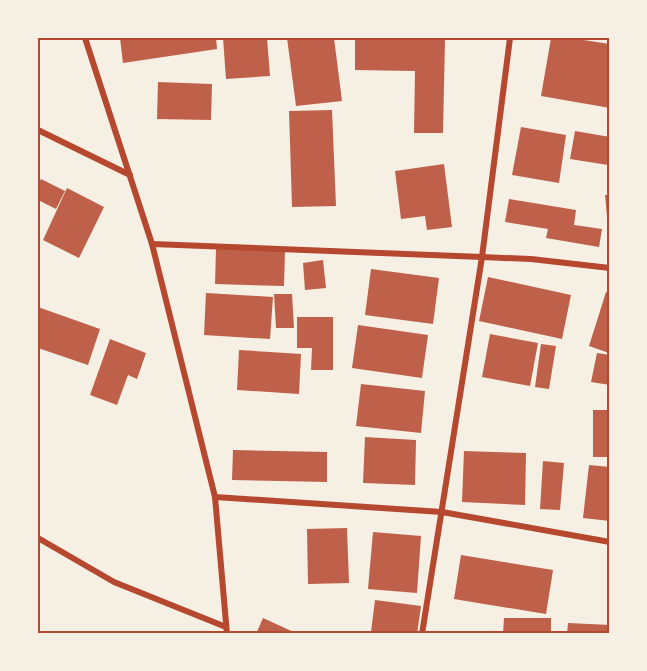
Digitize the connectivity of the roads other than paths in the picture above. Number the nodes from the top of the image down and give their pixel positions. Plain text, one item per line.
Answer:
1 (85, 38) edge
2 (510, 38) edge
3 (38, 130) edge
4 (130, 175) junction
5 (152, 244) junction
6 (482, 257) junction
7 (609, 268) edge
8 (215, 497) junction
9 (442, 512) junction
10 (38, 538) edge
11 (609, 542) edge
12 (227, 630) edge
13 (422, 633) edge

1 - 4 street
2 - 6 street
3 - 4 street
4 - 5 street
5 - 6 street
5 - 8 street
6 - 7 street
6 - 9 street
8 - 9 street
8 - 12 street
9 - 11 street
9 - 13 street
10 - 12 street

